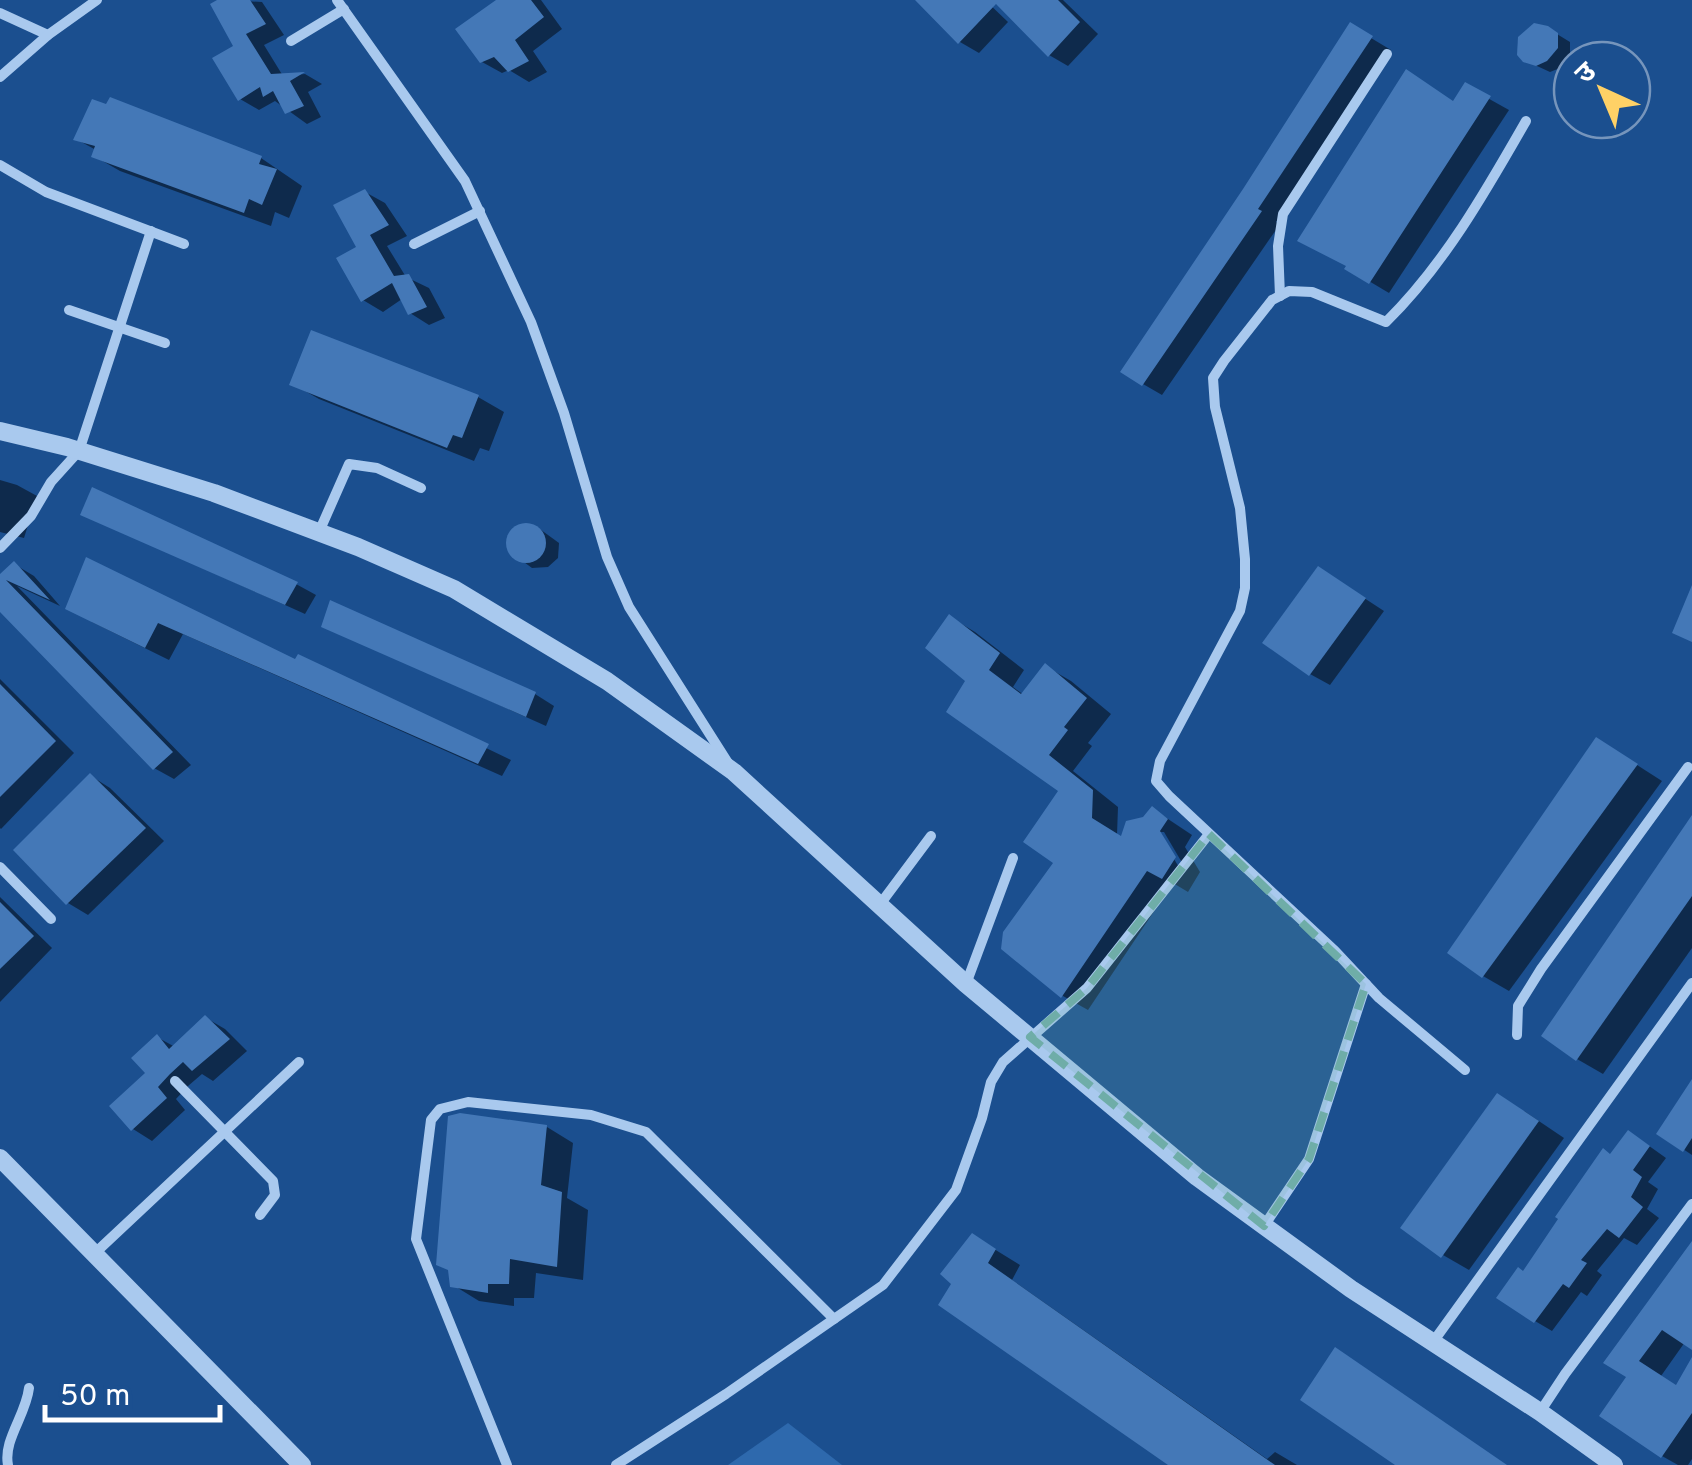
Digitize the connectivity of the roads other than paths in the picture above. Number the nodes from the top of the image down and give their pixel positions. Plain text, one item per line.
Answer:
1 (98, 0) edge
2 (340, 4) edge
3 (0, 12) edge
4 (48, 35) junction
5 (291, 41) dead end
6 (1388, 54) dead end
7 (0, 76) edge
8 (1526, 121) dead end
9 (0, 165) edge
10 (480, 211) junction
11 (150, 231) junction
12 (184, 244) dead end
13 (414, 244) dead end
14 (1280, 296) junction
15 (69, 310) dead end
16 (120, 327) junction
17 (165, 343) dead end
18 (0, 431) edge
19 (80, 451) junction
20 (421, 488) dead end
21 (318, 532) junction
22 (0, 548) edge
23 (1691, 765) edge
24 (734, 772) junction
25 (1210, 834) junction
26 (931, 836) dead end
27 (1013, 858) dead end
28 (0, 867) edge
29 (881, 903) junction
30 (51, 918) dead end
31 (1692, 982) edge
32 (966, 984) junction
33 (1366, 984) junction
34 (1517, 1035) dead end
35 (1030, 1037) junction
36 (299, 1062) dead end
37 (1465, 1070) dead end
38 (175, 1082) dead end
39 (225, 1131) junction
40 (0, 1158) edge
41 (1692, 1204) edge
42 (260, 1214) dead end
43 (1264, 1226) junction
44 (94, 1254) junction
45 (834, 1319) junction
46 (1433, 1342) junction
47 (29, 1388) dead end
48 (1540, 1412) junction
49 (8, 1465) edge
50 (302, 1465) edge
51 (507, 1465) edge
52 (616, 1465) edge
53 (1614, 1465) edge

1 - 4 street
2 - 5 street
2 - 10 street
3 - 4 street
4 - 7 street
6 - 14 street
8 - 14 street
9 - 11 street
10 - 13 street
10 - 24 street
11 - 12 street
11 - 16 street
14 - 25 street
15 - 16 street
16 - 17 street
16 - 19 street
18 - 19 street
19 - 21 street
19 - 22 street
20 - 21 street
21 - 24 street
23 - 34 street
24 - 29 street
25 - 33 street
25 - 35 street
26 - 29 street
27 - 32 street
28 - 30 street
29 - 32 street
31 - 46 street
32 - 35 street
33 - 37 street
33 - 43 street
35 - 43 street
35 - 45 street
36 - 39 street
38 - 39 street
39 - 42 street
39 - 44 street
40 - 44 street
41 - 48 street
43 - 46 street
44 - 50 street
45 - 51 street
45 - 52 street
46 - 48 street
47 - 49 street
48 - 53 street

